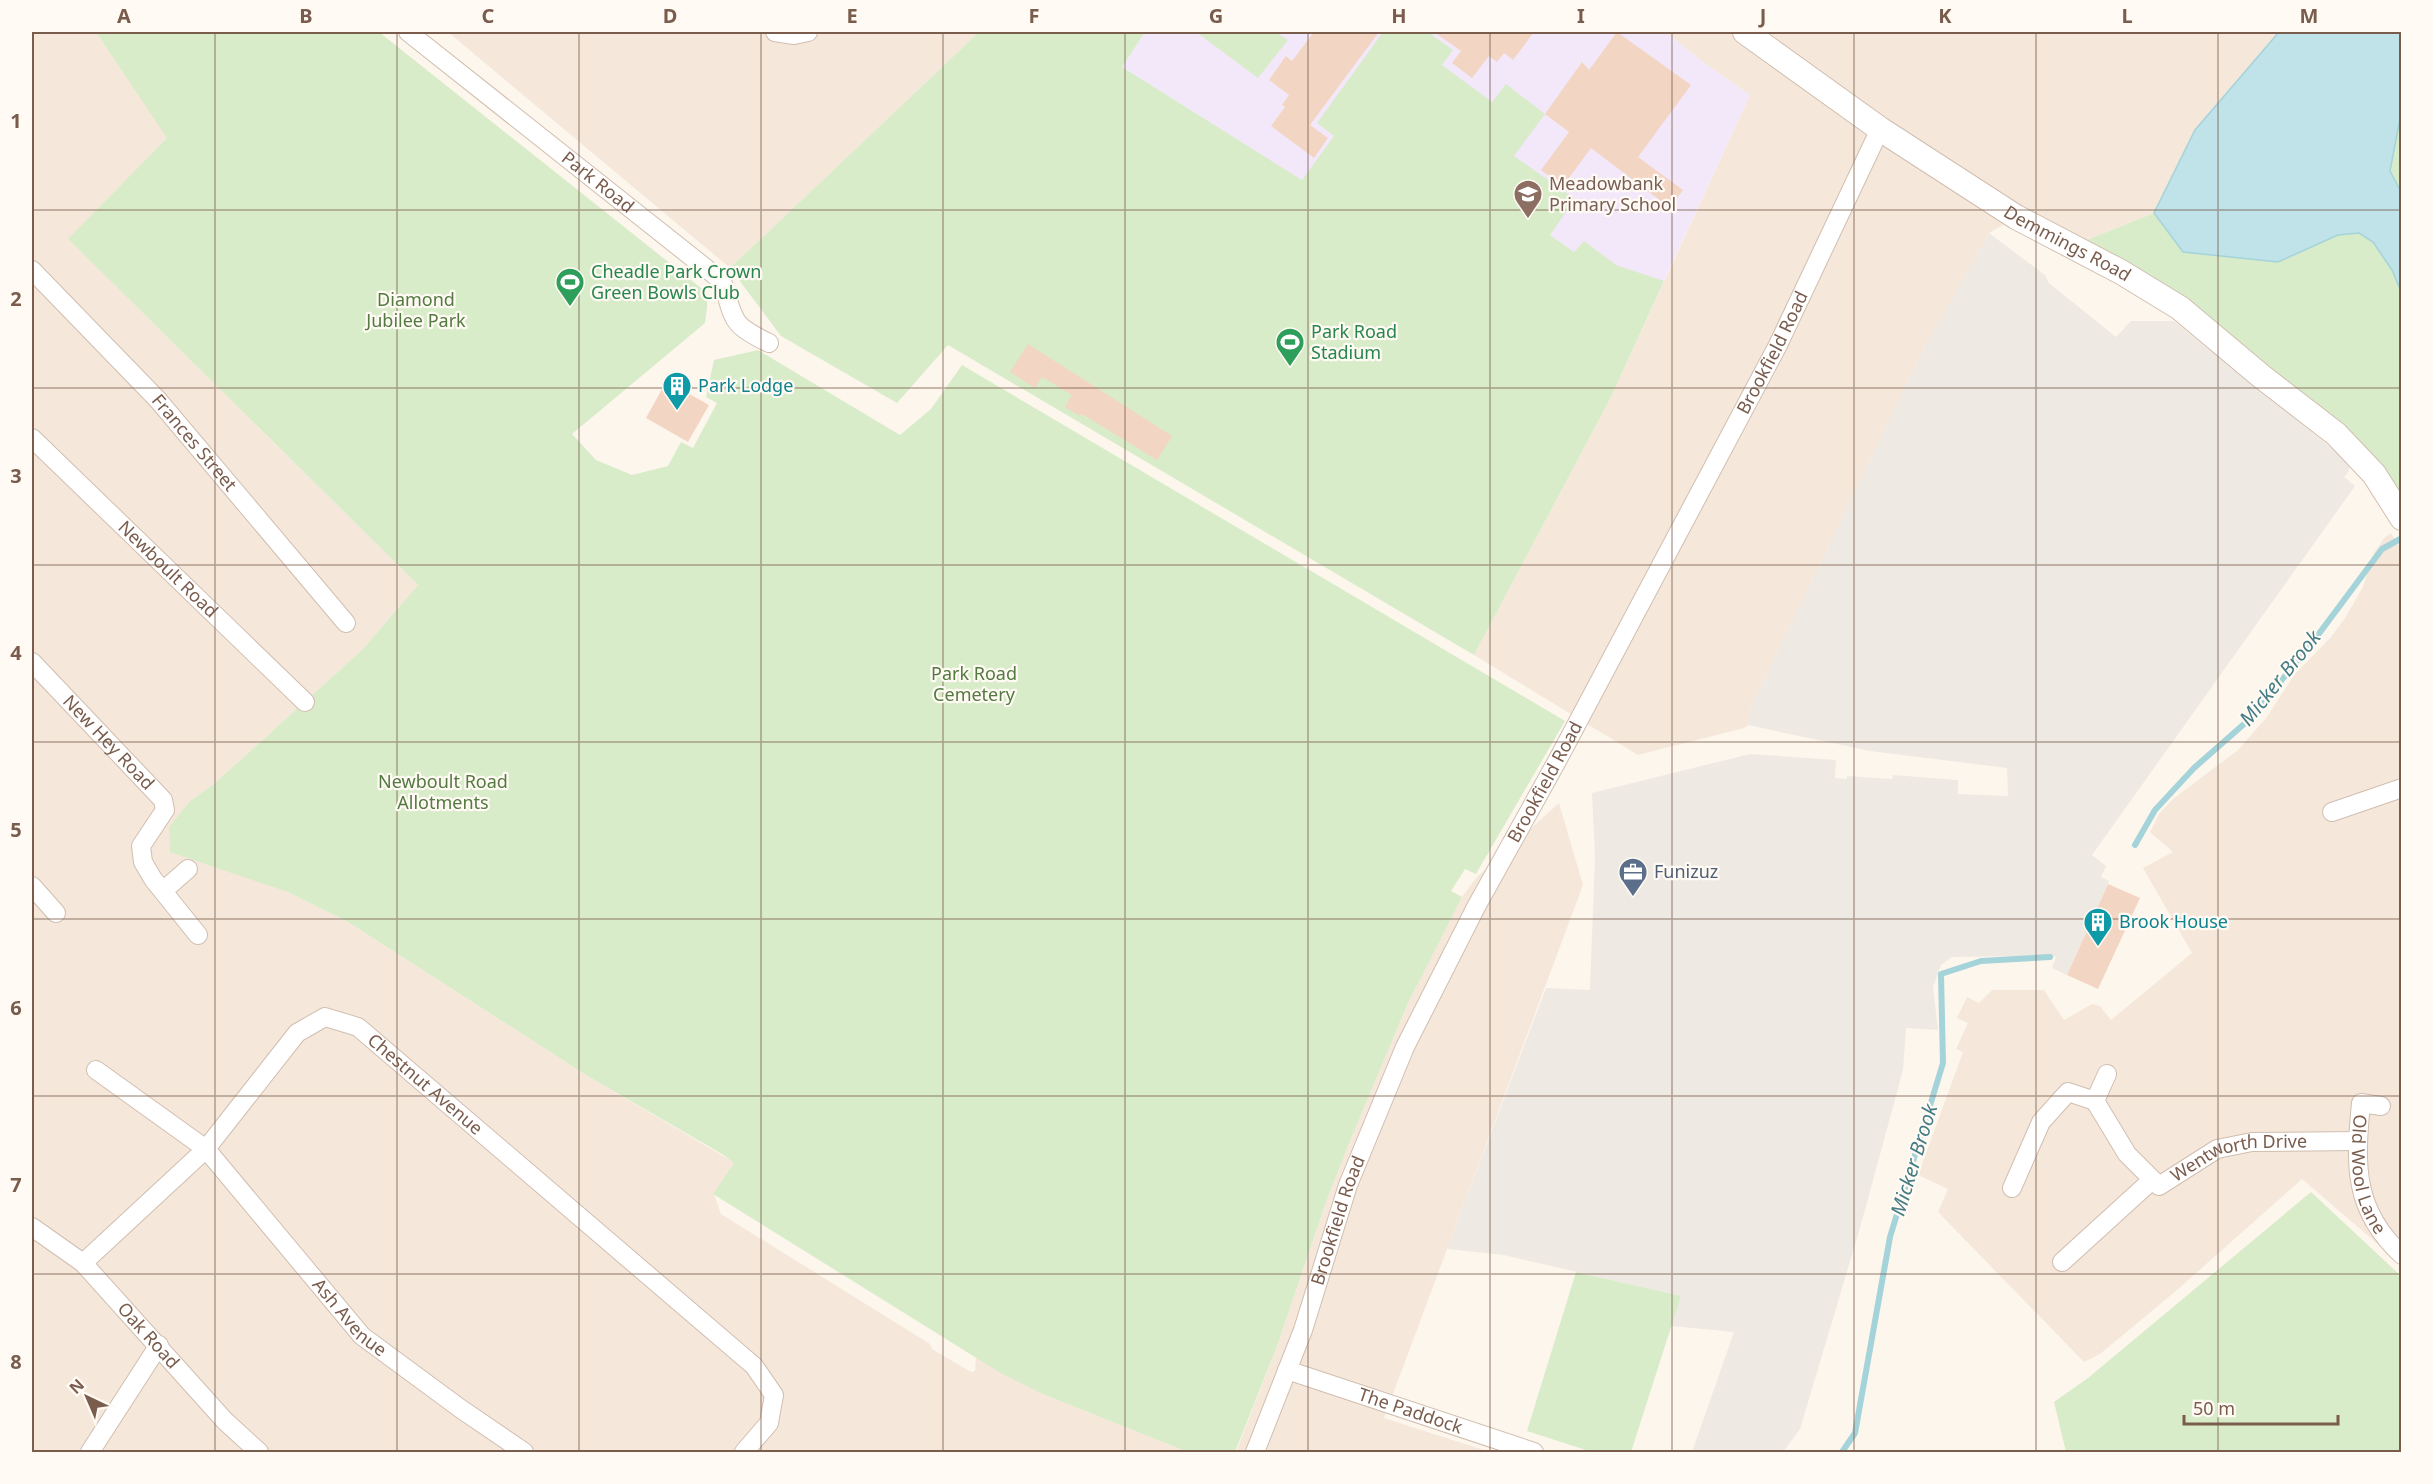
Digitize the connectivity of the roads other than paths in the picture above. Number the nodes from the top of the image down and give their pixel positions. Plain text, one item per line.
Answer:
1 (408, 32) edge
2 (775, 32) edge
3 (808, 32) edge
4 (1744, 32) edge
5 (1880, 129) junction
6 (32, 270) edge
7 (769, 343) dead end
8 (32, 438) edge
9 (2402, 518) edge
10 (346, 623) dead end
11 (32, 662) edge
12 (305, 702) dead end
13 (2402, 788) edge
14 (2332, 812) dead end
15 (188, 869) dead end
16 (32, 886) edge
17 (163, 891) junction
18 (56, 913) dead end
19 (198, 934) dead end
20 (96, 1070) dead end
21 (2107, 1074) dead end
22 (2095, 1101) junction
23 (2381, 1106) dead end
24 (2358, 1141) junction
25 (206, 1149) junction
26 (2152, 1180) junction
27 (2012, 1188) dead end
28 (32, 1227) edge
29 (2402, 1255) edge
30 (2062, 1262) dead end
31 (83, 1263) junction
32 (159, 1345) junction
33 (1287, 1370) junction
34 (1486, 1445) edge
35 (90, 1452) edge
36 (259, 1452) edge
37 (524, 1452) edge
38 (744, 1452) edge
39 (1255, 1452) edge
40 (1534, 1452) edge

1 - 7 street, Park Road
2 - 3 street
4 - 5 street, Demmings Road
5 - 9 street, Demmings Road
5 - 33 street, Brookfield Road
6 - 10 street, Frances Street
8 - 12 street, Newboult Road
11 - 17 street, New Hey Road
13 - 14 street
15 - 17 street
16 - 18 street
17 - 19 street, New Hey Road
20 - 25 street, Ash Avenue
21 - 22 street
22 - 26 street, Wentworth Drive
22 - 27 street
23 - 24 street, Old Wool Lane
24 - 26 street, Wentworth Drive
24 - 29 street, Old Wool Lane
25 - 31 street, Chestnut Avenue
25 - 37 street, Ash Avenue
25 - 38 street, Chestnut Avenue
26 - 30 street
28 - 31 street, Oak Road
31 - 32 street, Oak Road
32 - 35 street
32 - 36 street, Oak Road
33 - 34 street, The Paddock
33 - 39 street, Brookfield Road
34 - 40 street, The Paddock

